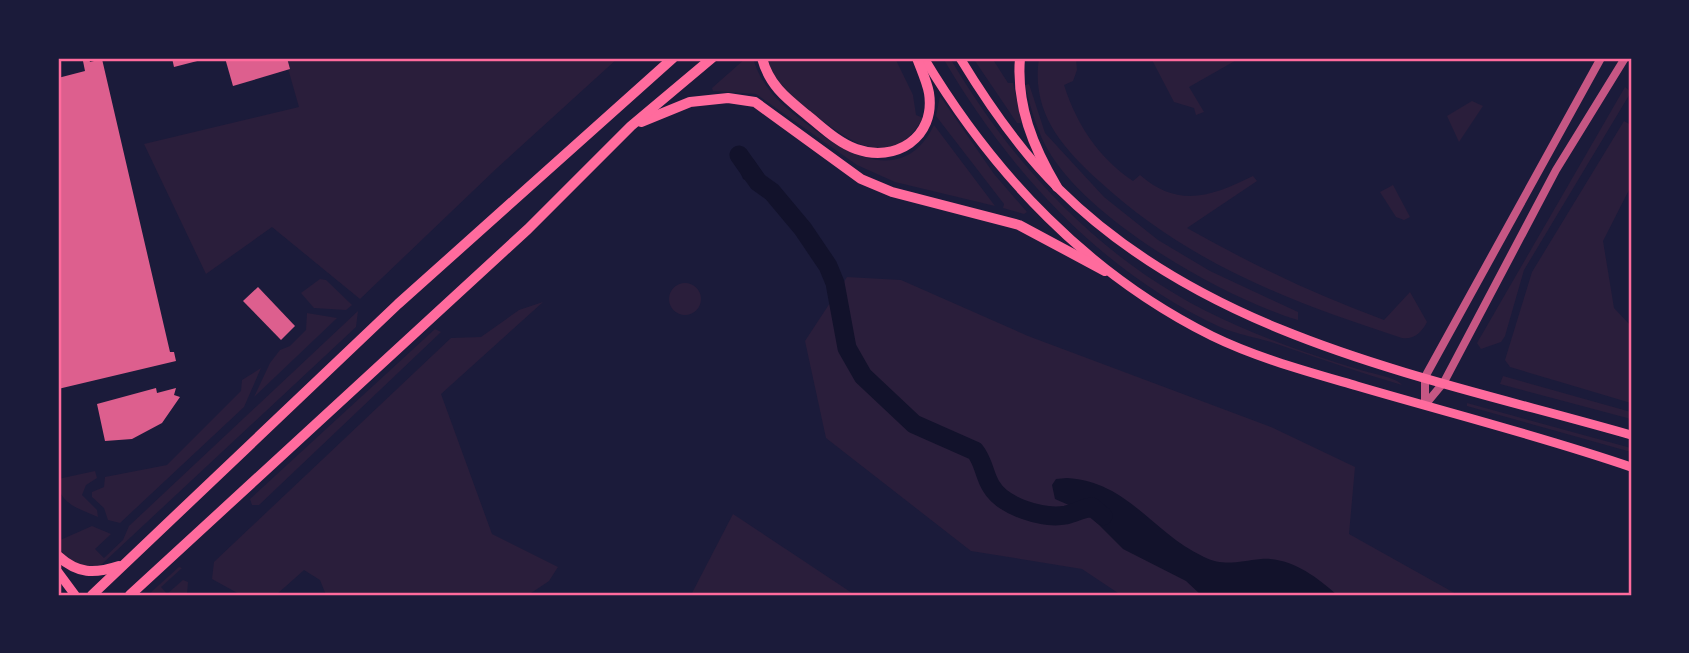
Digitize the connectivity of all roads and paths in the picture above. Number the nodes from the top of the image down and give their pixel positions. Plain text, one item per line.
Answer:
1 (673, 58) edge
2 (712, 58) edge
3 (762, 58) edge
4 (916, 58) edge
5 (923, 58) edge
6 (960, 58) edge
7 (1020, 58) edge
8 (1601, 58) edge
9 (1625, 58) edge
10 (631, 126) junction
11 (1057, 187) junction
12 (1105, 271) junction
13 (1425, 377) junction
14 (1444, 382) junction
15 (1425, 405) junction
16 (1631, 435) edge
17 (1631, 467) edge
18 (58, 556) edge
19 (125, 564) junction
20 (58, 572) edge
21 (138, 591) edge
22 (75, 595) edge
23 (92, 595) edge
24 (130, 595) edge

1 - 19 main road
2 - 10 main road
3 - 4 main road
5 - 12 main road
6 - 11 main road
7 - 11 main road
8 - 13 street
9 - 14 street
10 - 12 main road
10 - 21 main road
11 - 13 main road
12 - 15 main road
13 - 14 main road
13 - 15 street
14 - 15 street
14 - 16 main road
15 - 17 main road
18 - 19 main road
19 - 23 main road
20 - 22 main road
21 - 24 main road

